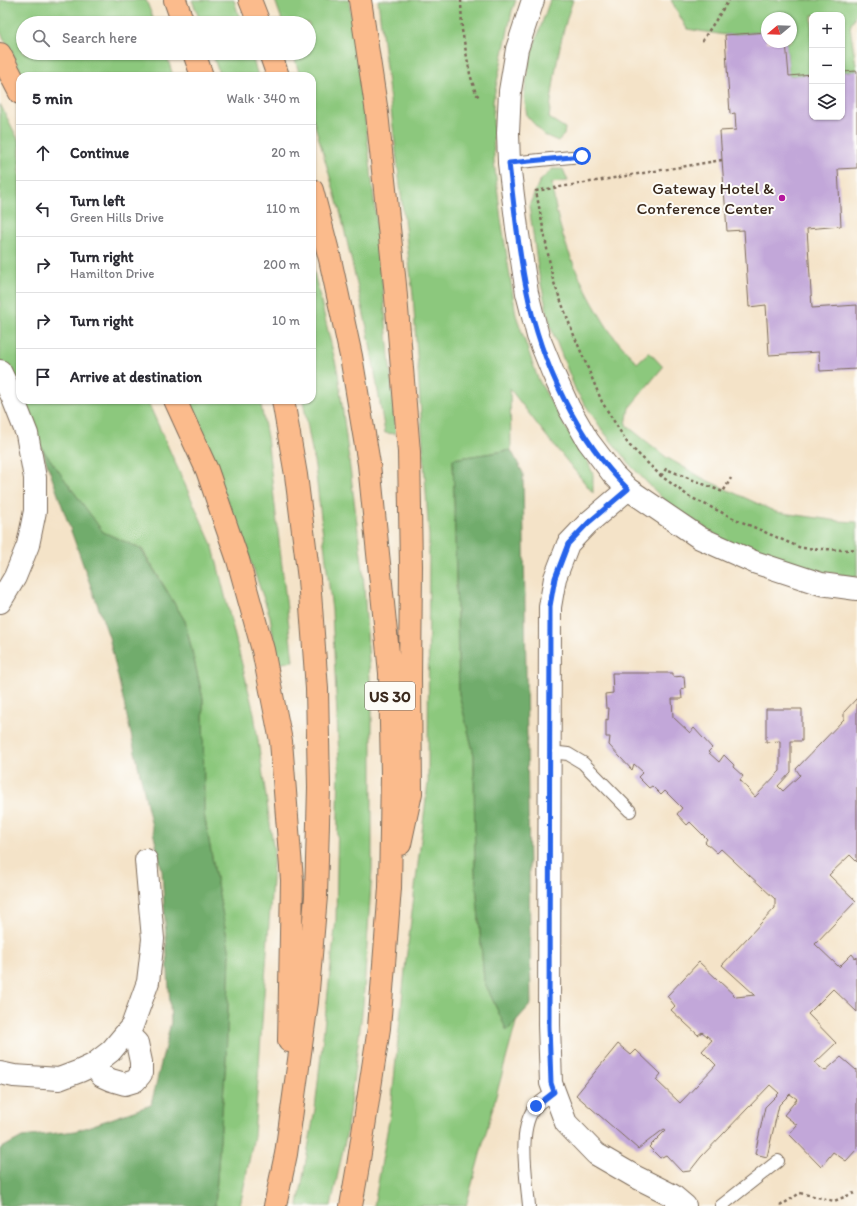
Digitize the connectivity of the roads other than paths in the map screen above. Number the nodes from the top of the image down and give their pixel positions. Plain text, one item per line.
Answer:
1 (175, 0) edge
2 (250, 0) edge
3 (360, 0) edge
4 (533, 0) edge
5 (181, 16) edge
6 (256, 16) edge
7 (0, 54) edge
8 (196, 60) edge
9 (272, 60) edge
10 (201, 72) edge
11 (277, 72) edge
12 (16, 85) edge
13 (582, 156) dead end
14 (509, 163) junction
15 (316, 205) edge
16 (0, 371) edge
17 (177, 404) edge
18 (284, 404) edge
19 (628, 489) junction
20 (857, 589) edge
21 (0, 602) edge
22 (550, 752) junction
23 (630, 811) dead end
24 (146, 860) dead end
25 (390, 888) junction
26 (126, 1033) junction
27 (93, 1065) junction
28 (0, 1072) edge
29 (554, 1092) junction
30 (286, 1154) junction
31 (778, 1161) dead end
32 (275, 1206) edge
33 (351, 1206) edge
34 (529, 1206) edge
35 (685, 1206) edge
36 (721, 1206) edge

1 - 5 highway
2 - 6 highway
3 - 25 highway
4 - 14 street
7 - 12 highway
8 - 10 highway
9 - 11 highway
13 - 14 lane
14 - 19 street
15 - 25 highway, US 30
16 - 21 street
17 - 30 highway
18 - 30 highway
19 - 20 street
19 - 22 street
22 - 23 lane
22 - 29 street
24 - 26 street
25 - 33 highway, US 30
26 - 27 street
26 - 27 street
27 - 28 street
29 - 34 lane
29 - 35 street
30 - 32 highway
31 - 36 lane

